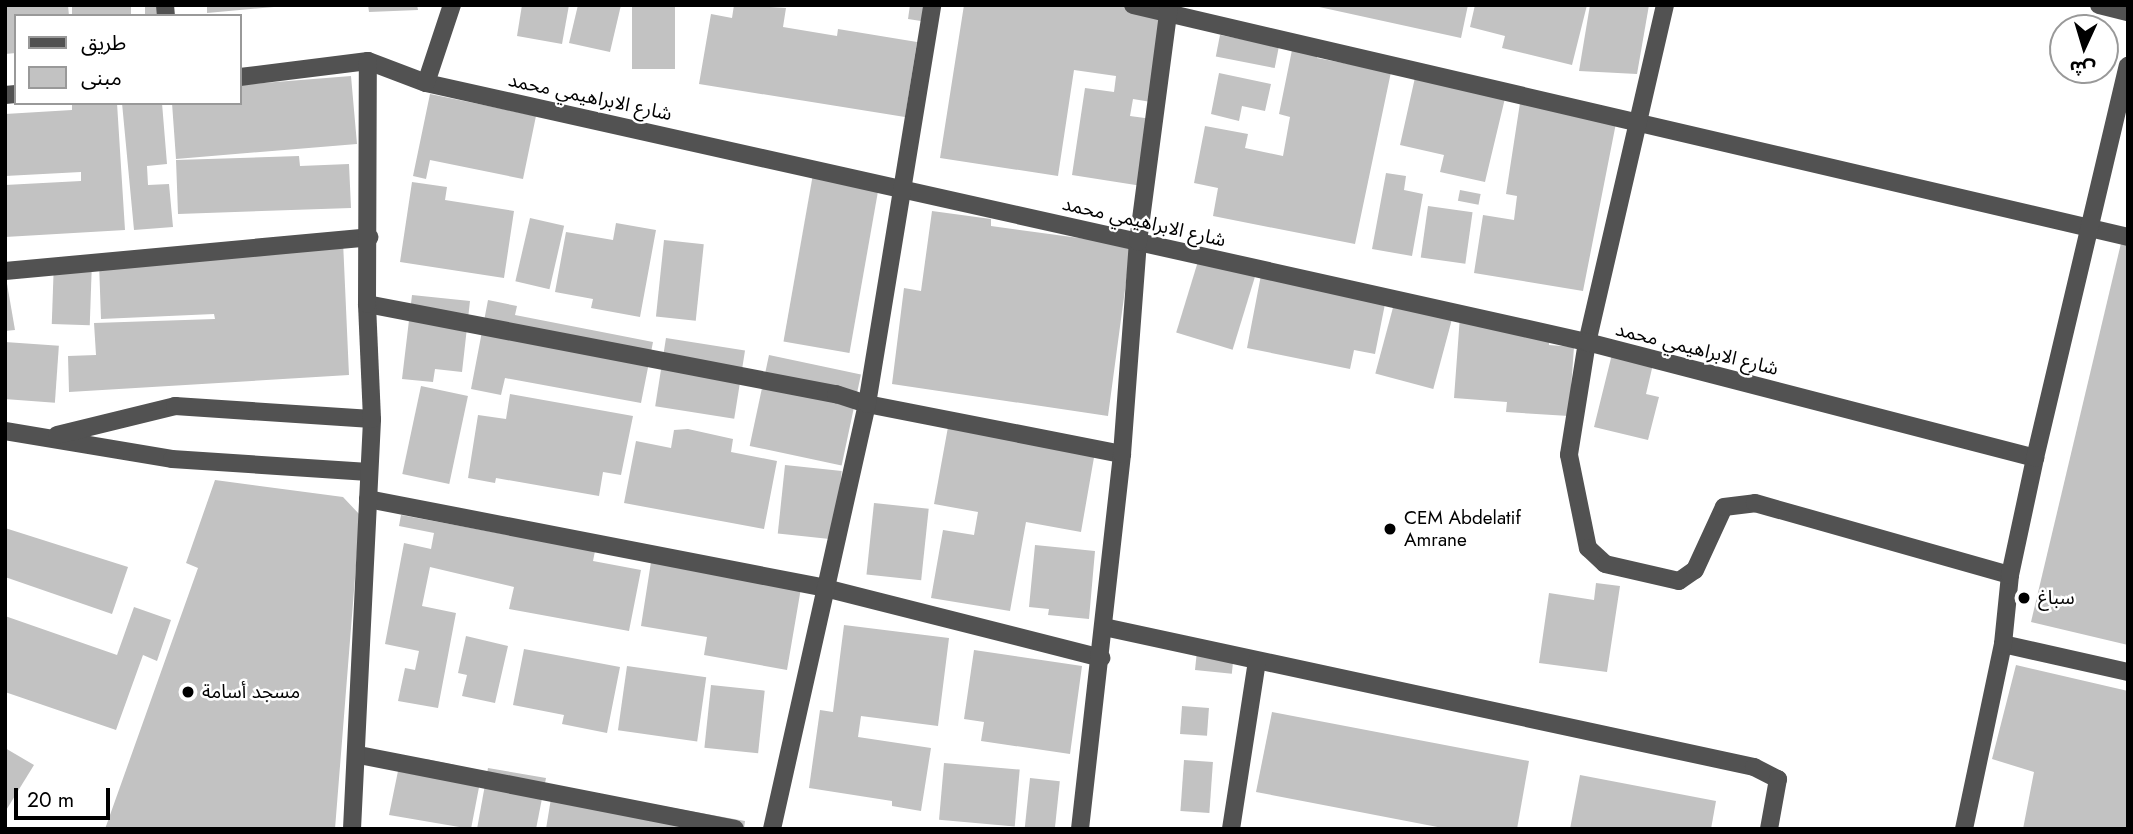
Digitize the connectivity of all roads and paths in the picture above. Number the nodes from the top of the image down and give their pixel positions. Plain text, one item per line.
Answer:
1 (452, 5) edge
2 (932, 5) edge
3 (1133, 5) edge
4 (1665, 5) edge
5 (2099, 5) edge
6 (1169, 8) edge
7 (2128, 12) edge
8 (368, 61) junction
9 (2128, 66) edge
10 (242, 78) edge
11 (426, 83) junction
12 (1639, 124) junction
13 (901, 186) junction
14 (2091, 228) junction
15 (369, 237) junction
16 (2128, 237) edge
17 (1138, 242) junction
18 (5, 271) edge
19 (367, 304) junction
20 (1587, 342) junction
21 (867, 404) junction
22 (372, 419) junction
23 (5, 430) edge
24 (54, 436) junction
25 (1122, 454) junction
26 (2035, 458) junction
27 (369, 472) junction
28 (368, 499) junction
29 (2010, 575) junction
30 (829, 589) junction
31 (1104, 626) junction
32 (2003, 643) junction
33 (1101, 658) junction
34 (1257, 661) junction
35 (2128, 672) edge
36 (359, 755) junction
37 (352, 829) edge
38 (736, 829) edge
39 (772, 829) edge
40 (1080, 829) edge
41 (1230, 829) edge
42 (1769, 829) edge
43 (1964, 829) edge

1 - 11 street
2 - 13 street
3 - 6 street
4 - 12 street
5 - 7 street
6 - 12 street
6 - 17 street
8 - 10 street, شارع الابراهيمي محمد
8 - 11 street, شارع الابراهيمي محمد
8 - 15 street
9 - 14 street
11 - 13 street, شارع الابراهيمي محمد
12 - 14 street
12 - 20 street
13 - 17 street, شارع الابراهيمي محمد
13 - 21 street
14 - 16 street
14 - 26 street
15 - 18 street
15 - 19 street
17 - 20 street, شارع الابراهيمي محمد
17 - 25 street
19 - 21 street
19 - 22 street
20 - 26 street, شارع الابراهيمي محمد
20 - 29 street
21 - 25 street
21 - 30 street
22 - 24 street
22 - 27 street
23 - 24 street
24 - 27 street
25 - 31 street
26 - 29 street
27 - 28 street
28 - 30 street
28 - 36 street
29 - 32 street
30 - 33 street
30 - 39 street
31 - 33 street
31 - 34 street
32 - 35 street
32 - 43 street
33 - 40 street
34 - 41 street
34 - 42 street
36 - 37 street
36 - 38 street

